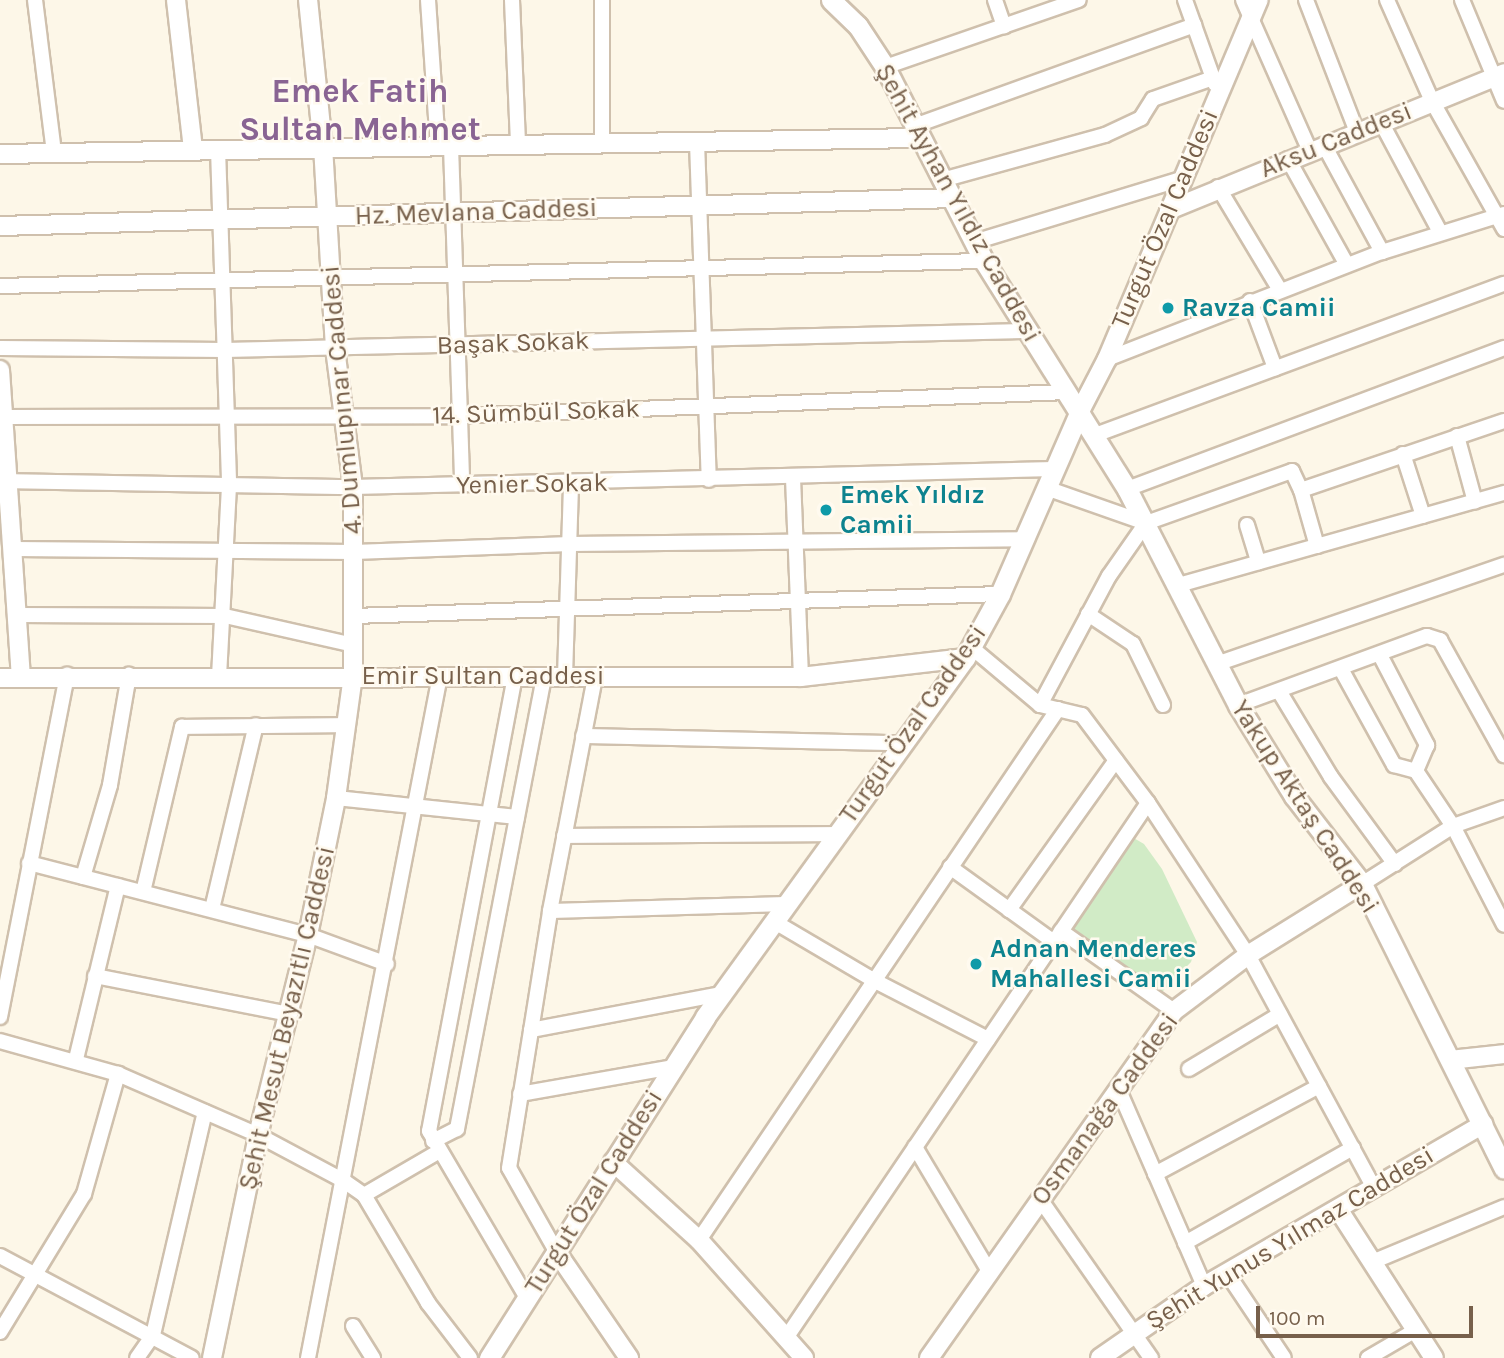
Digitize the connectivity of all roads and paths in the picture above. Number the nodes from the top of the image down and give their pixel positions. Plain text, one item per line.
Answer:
1 (35, 0) edge
2 (176, 0) edge
3 (308, 0) edge
4 (428, 0) edge
5 (512, 0) edge
6 (602, 0) edge
7 (831, 0) edge
8 (849, 0) edge
9 (995, 0) edge
10 (1079, 0) edge
11 (1185, 0) edge
12 (1243, 0) edge
13 (1259, 0) edge
14 (1306, 0) edge
15 (1387, 0) edge
16 (1462, 0) edge
17 (1250, 21) junction
18 (1194, 25) junction
19 (858, 26) junction
20 (1004, 26) junction
21 (885, 67) junction
22 (1497, 76) edge
23 (1215, 85) junction
24 (1504, 101) edge
25 (1432, 102) junction
26 (1381, 122) junction
27 (917, 132) junction
28 (1357, 132) junction
29 (697, 142) junction
30 (602, 143) junction
31 (519, 144) junction
32 (444, 146) junction
33 (323, 147) junction
34 (1317, 148) junction
35 (193, 149) junction
36 (218, 149) junction
37 (54, 152) junction
38 (0, 154) edge
39 (1288, 159) junction
40 (1185, 178) junction
41 (942, 180) junction
42 (1217, 187) junction
43 (952, 198) junction
44 (699, 207) junction
45 (1169, 210) junction
46 (453, 211) junction
47 (327, 216) junction
48 (220, 218) junction
49 (1502, 220) edge
50 (0, 226) edge
51 (1440, 233) junction
52 (974, 242) junction
53 (1382, 253) junction
54 (984, 261) junction
55 (1347, 265) junction
56 (702, 271) junction
57 (455, 276) junction
58 (332, 281) junction
59 (223, 283) junction
60 (1504, 284) edge
61 (0, 286) edge
62 (1280, 290) junction
63 (1250, 301) junction
64 (1025, 331) junction
65 (704, 337) junction
66 (457, 345) junction
67 (0, 348) edge
68 (335, 348) junction
69 (1504, 348) edge
70 (225, 350) junction
71 (1107, 359) junction
72 (1275, 368) junction
73 (0, 379) edge
74 (1068, 392) junction
75 (707, 407) junction
76 (1080, 411) junction
77 (226, 415) junction
78 (345, 415) junction
79 (460, 416) junction
80 (4, 417) junction
81 (1504, 421) edge
82 (1095, 435) junction
83 (1457, 436) junction
84 (1403, 454) junction
85 (1054, 469) junction
86 (793, 478) junction
87 (709, 480) junction
88 (5, 481) edge
89 (571, 483) junction
90 (462, 485) junction
91 (229, 486) junction
92 (353, 486) junction
93 (1046, 488) junction
94 (1127, 489) junction
95 (1301, 490) junction
96 (1504, 494) edge
97 (1475, 502) junction
98 (1423, 516) junction
99 (1146, 523) junction
100 (1247, 525) dead end
101 (1023, 539) junction
102 (796, 542) junction
103 (570, 544) junction
104 (1317, 546) junction
105 (14, 550) junction
106 (228, 551) junction
107 (354, 552) junction
108 (1258, 562) junction
109 (1504, 565) edge
110 (1175, 586) junction
111 (1000, 594) junction
112 (799, 601) junction
113 (568, 610) junction
114 (1088, 614) junction
115 (18, 615) junction
116 (225, 616) junction
117 (354, 616) junction
118 (354, 645) junction
119 (968, 653) junction
120 (1380, 655) junction
121 (1216, 664) junction
122 (1341, 669) junction
123 (67, 674) junction
124 (129, 675) junction
125 (219, 675) junction
126 (21, 676) junction
127 (353, 676) junction
128 (440, 676) junction
129 (515, 676) junction
130 (544, 676) junction
131 (565, 677) junction
132 (595, 677) junction
133 (802, 677) junction
134 (0, 679) edge
135 (1279, 691) junction
136 (1040, 705) junction
137 (1163, 705) dead end
138 (1238, 705) junction
139 (1058, 709) junction
140 (346, 724) junction
141 (256, 726) junction
142 (583, 736) junction
143 (902, 743) junction
144 (1504, 755) edge
145 (1116, 760) junction
146 (1416, 771) junction
147 (336, 798) junction
148 (1148, 803) junction
149 (416, 806) junction
150 (1504, 808) edge
151 (488, 814) junction
152 (517, 817) junction
153 (1453, 826) junction
154 (838, 834) junction
155 (564, 836) junction
156 (29, 863) junction
157 (1395, 864) junction
158 (950, 867) junction
159 (83, 877) junction
160 (1362, 884) junction
161 (117, 886) junction
162 (143, 892) junction
163 (787, 904) junction
164 (212, 909) junction
165 (1009, 910) junction
166 (550, 911) junction
167 (775, 922) junction
168 (1504, 925) edge
169 (308, 935) junction
170 (1057, 936) junction
171 (1248, 955) junction
172 (387, 964) junction
173 (95, 976) junction
174 (874, 981) junction
175 (722, 995) junction
176 (1174, 1011) junction
177 (289, 1014) junction
178 (1280, 1014) junction
179 (0, 1017) edge
180 (531, 1030) junction
181 (988, 1039) junction
182 (0, 1041) edge
183 (1504, 1054) edge
184 (76, 1059) junction
185 (1450, 1060) junction
186 (673, 1067) junction
187 (1189, 1069) dead end
188 (118, 1074) junction
189 (1319, 1086) junction
190 (1118, 1088) junction
191 (520, 1094) junction
192 (205, 1112) junction
193 (1484, 1124) junction
194 (258, 1135) junction
195 (436, 1147) junction
196 (915, 1147) junction
197 (1353, 1148) junction
198 (613, 1162) junction
199 (1504, 1169) edge
200 (1155, 1174) junction
201 (344, 1181) junction
202 (1374, 1188) junction
203 (364, 1195) junction
204 (1040, 1199) junction
205 (1504, 1207) edge
206 (1338, 1209) junction
207 (699, 1240) junction
208 (1185, 1243) junction
209 (556, 1251) junction
210 (0, 1256) edge
211 (1372, 1262) junction
212 (989, 1271) junction
213 (1227, 1273) junction
214 (38, 1275) junction
215 (1203, 1286) junction
216 (527, 1298) junction
217 (354, 1326) dead end
218 (1416, 1330) junction
219 (0, 1332) edge
220 (1132, 1332) junction
221 (153, 1335) junction
222 (786, 1338) junction
223 (137, 1358) edge
224 (192, 1358) edge
225 (212, 1358) edge
226 (308, 1358) edge
227 (373, 1358) edge
228 (470, 1358) edge
229 (489, 1358) edge
230 (629, 1358) edge
231 (804, 1358) edge
232 (929, 1358) edge
233 (1100, 1358) edge
234 (1151, 1358) edge
235 (1284, 1358) edge
236 (1368, 1358) edge
237 (1434, 1358) edge

1 - 37 street
2 - 35 street
3 - 33 street, 4. Dumlupınar Caddesi
4 - 32 street
5 - 31 street
6 - 30 street
7 - 19 main road, Şehit Ayhan Yıldız Caddesi
8 - 19 street
9 - 20 street
10 - 20 street
11 - 18 street
12 - 17 street
13 - 17 street, Turgut Özal Caddesi
14 - 28 street
15 - 25 street
16 - 22 street
17 - 23 street, Turgut Özal Caddesi
17 - 34 street
18 - 23 street
18 - 27 street
19 - 21 main road, Şehit Ayhan Yıldız Caddesi
20 - 21 street
21 - 27 main road, Şehit Ayhan Yıldız Caddesi
22 - 24 street
22 - 25 street, Aksu Caddesi
23 - 40 street, Turgut Özal Caddesi
23 - 41 street
25 - 26 street, Aksu Caddesi
25 - 49 street
26 - 28 street, Aksu Caddesi
26 - 51 street
27 - 29 street
27 - 41 main road, Şehit Ayhan Yıldız Caddesi
28 - 34 street, Aksu Caddesi
29 - 30 street
29 - 44 street
30 - 31 street
31 - 32 street
32 - 33 street
32 - 46 street
33 - 36 street
33 - 47 street, 4. Dumlupınar Caddesi
34 - 39 street, Aksu Caddesi
34 - 53 street
35 - 36 street
35 - 37 street
36 - 48 street
37 - 38 street
39 - 42 street, Aksu Caddesi
39 - 55 street
40 - 45 street, Turgut Özal Caddesi
40 - 52 street
41 - 43 main road, Şehit Ayhan Yıldız Caddesi
42 - 45 street, Aksu Caddesi
42 - 62 street
43 - 44 street, Hz. Mevlana Caddesi
43 - 52 main road, Şehit Ayhan Yıldız Caddesi
44 - 46 street, Hz. Mevlana Caddesi
44 - 56 street
45 - 71 street, Turgut Özal Caddesi
46 - 47 street, Hz. Mevlana Caddesi
46 - 57 street
47 - 48 street, Hz. Mevlana Caddesi
47 - 58 street, 4. Dumlupınar Caddesi
48 - 50 street, Hz. Mevlana Caddesi
48 - 59 street
49 - 51 street
51 - 53 street
52 - 54 main road, Şehit Ayhan Yıldız Caddesi
53 - 55 street
54 - 56 street
54 - 64 main road, Şehit Ayhan Yıldız Caddesi
55 - 62 street
56 - 57 street
56 - 65 street
57 - 58 street
57 - 66 street
58 - 59 street
58 - 68 street, 4. Dumlupınar Caddesi
59 - 61 street
59 - 70 street
60 - 72 street
62 - 63 street
63 - 71 street
63 - 72 street
64 - 65 street, Başak Sokak
64 - 74 main road, Şehit Ayhan Yıldız Caddesi
65 - 66 street, Başak Sokak
65 - 75 street
66 - 68 street, Başak Sokak
66 - 79 street
67 - 70 street, Başak Sokak
68 - 70 street, Başak Sokak
68 - 78 street, 4. Dumlupınar Caddesi
69 - 94 street
70 - 77 street
71 - 76 street, Turgut Özal Caddesi
72 - 82 street
73 - 80 street
74 - 75 street, 14. Sümbül Sokak
74 - 76 main road, Şehit Ayhan Yıldız Caddesi
75 - 79 street, 14. Sümbül Sokak
75 - 87 street
76 - 82 main road, Yakup Aktaş Caddesi
76 - 85 main road, Turgut Özal Caddesi
77 - 78 street, 14. Sümbül Sokak
77 - 80 street, 14. Sümbül Sokak
77 - 91 street
78 - 79 street, 14. Sümbül Sokak
78 - 92 street, 4. Dumlupınar Caddesi
79 - 90 street
80 - 88 street
81 - 83 street
82 - 94 main road, Yakup Aktaş Caddesi
83 - 84 street
83 - 97 street
84 - 95 street
84 - 98 street
85 - 86 street, Yenier Sokak
85 - 93 main road, Turgut Özal Caddesi
86 - 87 street, Yenier Sokak
86 - 102 street
87 - 89 street, Yenier Sokak
88 - 91 street, Yenier Sokak
88 - 105 street
89 - 90 street, Yenier Sokak
89 - 103 street
90 - 92 street, Yenier Sokak
91 - 92 street, Yenier Sokak
91 - 106 street
92 - 107 street, 4. Dumlupınar Caddesi
93 - 99 street
93 - 101 main road, Turgut Özal Caddesi
94 - 99 main road, Yakup Aktaş Caddesi
95 - 99 street
95 - 104 street
96 - 97 street
97 - 98 street
98 - 104 street
99 - 110 main road, Yakup Aktaş Caddesi
99 - 114 street
100 - 108 street
101 - 102 street
101 - 111 main road, Turgut Özal Caddesi
102 - 103 street
102 - 112 street
103 - 107 street
103 - 113 street
104 - 108 street
105 - 106 street
105 - 115 street
106 - 107 street
106 - 116 street
107 - 117 street, 4. Dumlupınar Caddesi
108 - 110 street
109 - 121 street
110 - 121 main road, Yakup Aktaş Caddesi
111 - 112 street
111 - 119 main road, Turgut Özal Caddesi
112 - 113 street
112 - 133 street
113 - 117 street
113 - 131 street
114 - 136 street
114 - 137 street
115 - 116 street
115 - 126 street
116 - 118 street
116 - 125 street
117 - 118 street, 4. Dumlupınar Caddesi
118 - 127 street, 4. Dumlupınar Caddesi
119 - 133 street, Emir Sultan Caddesi
119 - 136 street
119 - 143 main road, Turgut Özal Caddesi
120 - 122 street
120 - 144 street
120 - 146 street
121 - 138 main road, Yakup Aktaş Caddesi
122 - 135 street
122 - 146 street
123 - 124 street, Emir Sultan Caddesi
123 - 126 street, Emir Sultan Caddesi
123 - 156 street
124 - 125 street, Emir Sultan Caddesi
124 - 159 street
125 - 127 street, Emir Sultan Caddesi
126 - 134 street, Emir Sultan Caddesi
127 - 128 street, Emir Sultan Caddesi
127 - 140 street, Şehit Mesut Beyazıtlı Caddesi
128 - 129 street, Emir Sultan Caddesi
128 - 149 street
129 - 130 street, Emir Sultan Caddesi
129 - 151 street
130 - 131 street, Emir Sultan Caddesi
130 - 152 street
131 - 132 street, Emir Sultan Caddesi
132 - 133 street, Emir Sultan Caddesi
132 - 142 street
135 - 138 street
135 - 157 street
136 - 139 street
138 - 160 main road, Yakup Aktaş Caddesi
139 - 145 street
139 - 158 street
140 - 141 street
140 - 147 street, Şehit Mesut Beyazıtlı Caddesi
141 - 162 street
141 - 164 street
142 - 143 street
142 - 155 street
143 - 154 main road, Turgut Özal Caddesi
145 - 148 street
145 - 165 street
146 - 153 street
147 - 149 street
147 - 169 street, Şehit Mesut Beyazıtlı Caddesi
148 - 170 street
148 - 171 street
149 - 151 street
149 - 172 street
150 - 153 street
151 - 152 street
151 - 195 street
152 - 195 street
153 - 157 street
153 - 168 street
154 - 155 street
154 - 163 main road, Turgut Özal Caddesi
155 - 166 street
156 - 159 street
156 - 179 street
157 - 160 street
158 - 165 street
158 - 174 street
159 - 161 street
160 - 171 street, Osmanağa Caddesi
160 - 185 main road, Yakup Aktaş Caddesi
161 - 162 street
161 - 173 street
162 - 164 street
163 - 166 street
163 - 167 main road, Turgut Özal Caddesi
164 - 169 street
165 - 170 street
166 - 180 street
167 - 174 street
167 - 175 main road, Turgut Özal Caddesi
169 - 172 street
169 - 177 street, Şehit Mesut Beyazıtlı Caddesi
170 - 176 street
170 - 181 street
171 - 176 street, Osmanağa Caddesi
171 - 178 street
172 - 201 street
173 - 177 street
173 - 184 street
174 - 181 street
174 - 207 street
175 - 180 street
175 - 186 main road, Turgut Özal Caddesi
176 - 190 street, Osmanağa Caddesi
177 - 194 street, Şehit Mesut Beyazıtlı Caddesi
178 - 187 street
178 - 189 street
180 - 191 street
181 - 196 street
182 - 184 street
183 - 185 street
184 - 188 street
185 - 193 main road, Yakup Aktaş Caddesi
186 - 191 street
186 - 198 main road, Turgut Özal Caddesi
188 - 192 street
188 - 214 street
189 - 197 street
189 - 200 street
190 - 200 street
190 - 204 street, Osmanağa Caddesi
191 - 209 street
192 - 194 street
192 - 221 street
193 - 199 main road, Yakup Aktaş Caddesi
193 - 202 street, Şehit Yunus Yılmaz Caddesi
194 - 201 street
194 - 225 street, Şehit Mesut Beyazıtlı Caddesi
195 - 203 street
195 - 216 street
196 - 212 street
196 - 222 street
197 - 202 street
197 - 208 street
198 - 207 street
198 - 209 main road, Turgut Özal Caddesi
200 - 208 street
201 - 203 street
201 - 226 street
202 - 206 street, Şehit Yunus Yılmaz Caddesi
203 - 228 street
204 - 212 street, Osmanağa Caddesi
204 - 220 street
205 - 211 street
206 - 211 street
206 - 213 street, Şehit Yunus Yılmaz Caddesi
207 - 222 street
208 - 215 street
209 - 216 main road, Turgut Özal Caddesi
209 - 230 street
210 - 214 street
211 - 218 street
212 - 232 street, Osmanağa Caddesi
213 - 215 street, Şehit Yunus Yılmaz Caddesi
213 - 235 street
214 - 219 street
214 - 221 street
215 - 220 street, Şehit Yunus Yılmaz Caddesi
216 - 229 main road, Turgut Özal Caddesi
217 - 227 street
218 - 236 street
218 - 237 street
220 - 233 street, Şehit Yunus Yılmaz Caddesi
220 - 234 street
221 - 223 street
221 - 224 street
222 - 231 street

